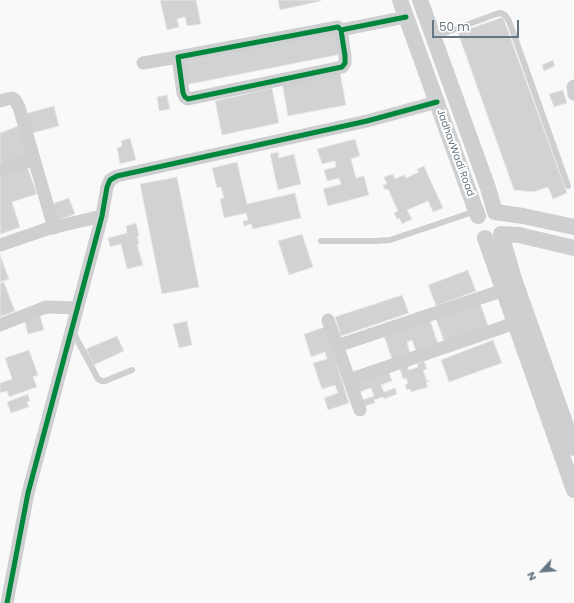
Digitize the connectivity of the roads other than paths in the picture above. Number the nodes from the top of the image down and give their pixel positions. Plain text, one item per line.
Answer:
1 (400, 0) edge
2 (420, 0) edge
3 (406, 17) junction
4 (341, 30) junction
5 (433, 37) junction
6 (178, 57) junction
7 (143, 63) dead end
8 (574, 86) edge
9 (574, 94) edge
10 (0, 101) edge
11 (437, 102) junction
12 (34, 159) junction
13 (0, 170) edge
14 (568, 186) dead end
15 (495, 212) junction
16 (477, 213) junction
17 (102, 216) junction
18 (574, 227) edge
19 (54, 228) junction
20 (501, 234) junction
21 (485, 238) junction
22 (321, 241) dead end
23 (0, 246) edge
24 (574, 248) edge
25 (504, 290) junction
26 (77, 308) junction
27 (328, 320) dead end
28 (515, 324) junction
29 (0, 325) edge
30 (72, 330) junction
31 (337, 346) junction
32 (132, 370) dead end
33 (349, 380) junction
34 (360, 410) dead end
35 (574, 448) edge
36 (574, 490) edge
37 (7, 603) edge

1 - 3 street, JadhavWadi Road
2 - 5 street, JadhavWadi Road
3 - 4 street
3 - 11 street, JadhavWadi Road
4 - 6 street
4 - 6 street
5 - 14 lane
5 - 15 street, JadhavWadi Road
6 - 7 street
8 - 9 street
10 - 12 street
11 - 16 street, JadhavWadi Road
11 - 17 street
12 - 13 street
12 - 19 street
15 - 16 street
15 - 18 street
15 - 20 street, JadhavWadi Road
16 - 21 street, JadhavWadi Road
16 - 22 lane
17 - 19 street
17 - 26 street
19 - 23 street
20 - 21 street
20 - 24 street
20 - 35 street
21 - 25 street
25 - 28 street
25 - 31 street
26 - 29 street
26 - 30 street
27 - 31 street
28 - 33 street
28 - 36 street
30 - 32 lane
30 - 37 street
31 - 33 street
33 - 34 street

